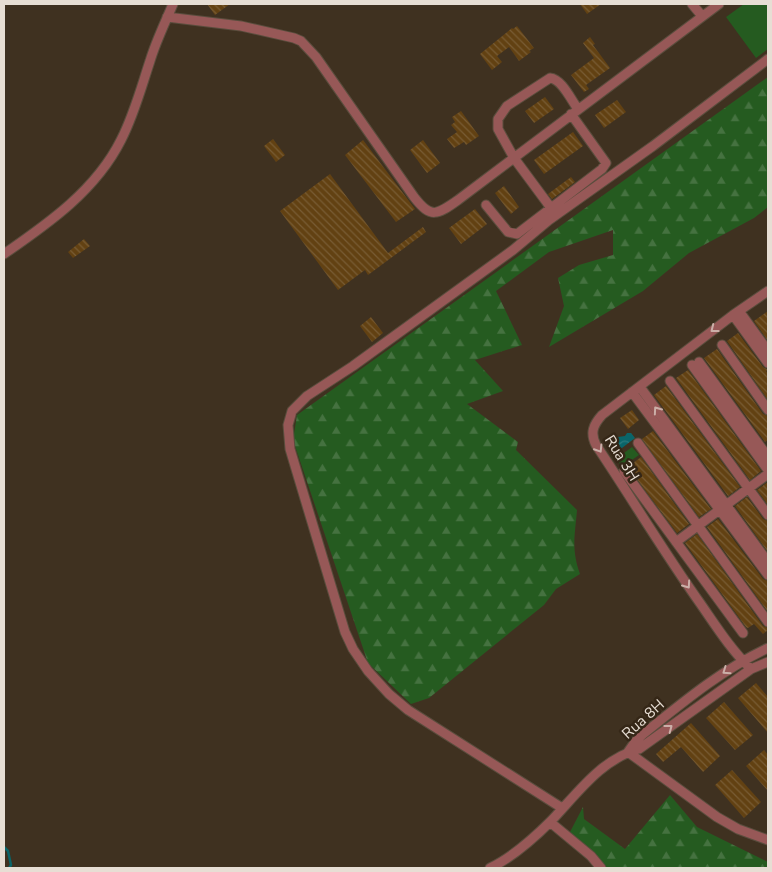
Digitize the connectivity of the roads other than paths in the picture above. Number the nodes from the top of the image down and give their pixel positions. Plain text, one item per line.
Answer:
1 (173, 4) edge
2 (692, 4) edge
3 (718, 4) edge
4 (702, 16) junction
5 (168, 17) junction
6 (768, 58) edge
7 (574, 112) junction
8 (514, 158) junction
9 (486, 205) dead end
10 (551, 208) junction
11 (4, 254) edge
12 (768, 291) edge
13 (736, 313) junction
14 (722, 346) dead end
15 (768, 351) edge
16 (768, 362) edge
17 (670, 381) dead end
18 (636, 389) junction
19 (768, 410) edge
20 (638, 443) dead end
21 (767, 452) edge
22 (768, 470) edge
23 (624, 471) dead end
24 (768, 474) edge
25 (748, 488) junction
26 (723, 507) junction
27 (768, 515) edge
28 (698, 526) junction
29 (676, 542) junction
30 (768, 562) edge
31 (768, 575) edge
32 (768, 622) edge
33 (742, 633) dead end
34 (768, 648) edge
35 (742, 660) junction
36 (768, 662) edge
37 (752, 669) junction
38 (628, 752) junction
39 (562, 808) junction
40 (550, 822) junction
41 (768, 840) edge
42 (490, 868) edge
43 (601, 868) edge

1 - 5 street
2 - 4 street
3 - 4 street
4 - 7 street
5 - 8 street
5 - 11 street
6 - 39 street
7 - 8 street
7 - 8 street
7 - 10 street
8 - 10 street
9 - 10 street
12 - 13 street, Rua 3H
13 - 15 street
13 - 16 street
13 -> 18 street, Rua 3H
14 - 19 street
17 - 25 street
18 - 26 street
18 -> 35 street, Rua 3H
20 - 28 street
21 - 22 street
23 - 29 street
24 - 25 street
25 - 26 street
25 - 27 street
26 - 28 street
26 - 30 street
26 - 31 street
28 - 29 street
28 - 32 street
29 - 33 street
34 - 35 street, Rua 8H
35 - 37 street
35 -> 38 street, Rua 8H
36 - 37 street, Rua 8H
38 -> 37 street, Rua 8H
38 - 39 street
38 - 41 street
39 - 40 street
40 - 42 street
40 - 43 street

